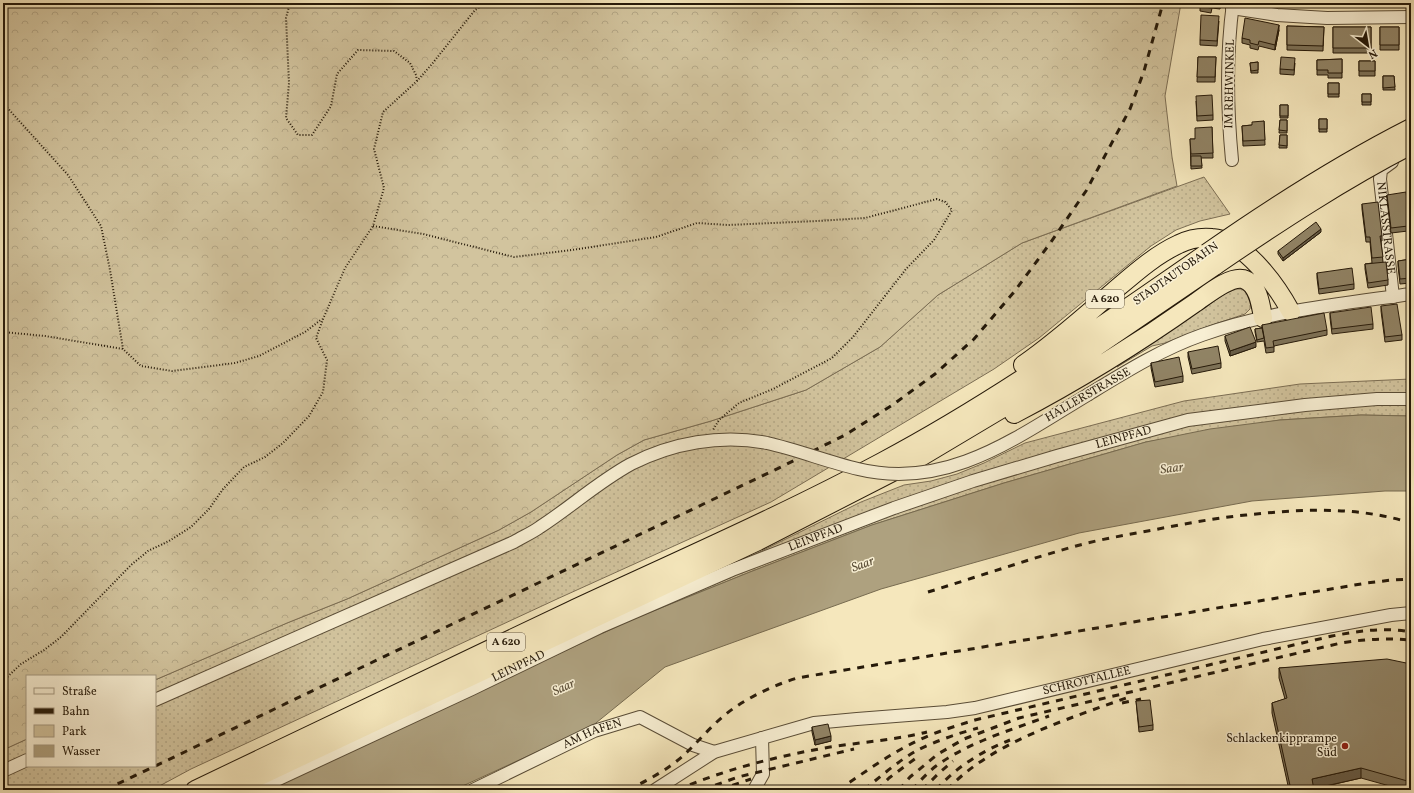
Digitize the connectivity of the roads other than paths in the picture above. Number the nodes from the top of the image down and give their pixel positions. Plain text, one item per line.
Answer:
1 (1232, 5) edge
2 (1411, 17) edge
3 (1411, 128) edge
4 (1411, 145) edge
5 (1411, 152) edge
6 (1232, 160) dead end
7 (1212, 259) junction
8 (1411, 294) edge
9 (1393, 297) junction
10 (1291, 312) junction
11 (1263, 318) junction
12 (1411, 399) edge
13 (915, 443) junction
14 (914, 461) junction
15 (821, 501) junction
16 (1411, 613) edge
17 (156, 700) edge
18 (762, 738) junction
19 (714, 752) junction
20 (26, 760) edge
21 (3, 771) edge
22 (195, 790) edge
23 (230, 790) edge
24 (255, 790) edge
25 (473, 790) edge
26 (655, 790) edge
27 (754, 790) edge

1 - 2 street, IM REHWINKEL
1 - 6 street, IM REHWINKEL
3 - 7 highway, STADTAUTOBAHN / A 620, bridge
4 - 7 highway, A 620, bridge
5 - 9 street, NIKLASSTRASSE
7 - 13 highway, STADTAUTOBAHN / A 620
7 - 14 highway, A 620
8 - 9 street, HALLERSTRASSE
9 - 10 street, HALLERSTRASSE
10 - 11 street, HALLERSTRASSE
10 - 13 highway, A 620
11 - 14 highway
11 - 17 street, HALLERSTRASSE, bridge
12 - 24 street, LEINPFAD
13 - 15 highway, STADTAUTOBAHN / A 620
14 - 15 highway, A 620
15 - 22 highway, A 620
15 - 23 highway, A 620
16 - 18 street, SCHROTTALLEE
18 - 19 street, SCHROTTALLEE
18 - 27 street
19 - 25 street, AM HAFEN
19 - 26 street, SCHROTTALLEE
20 - 21 street

